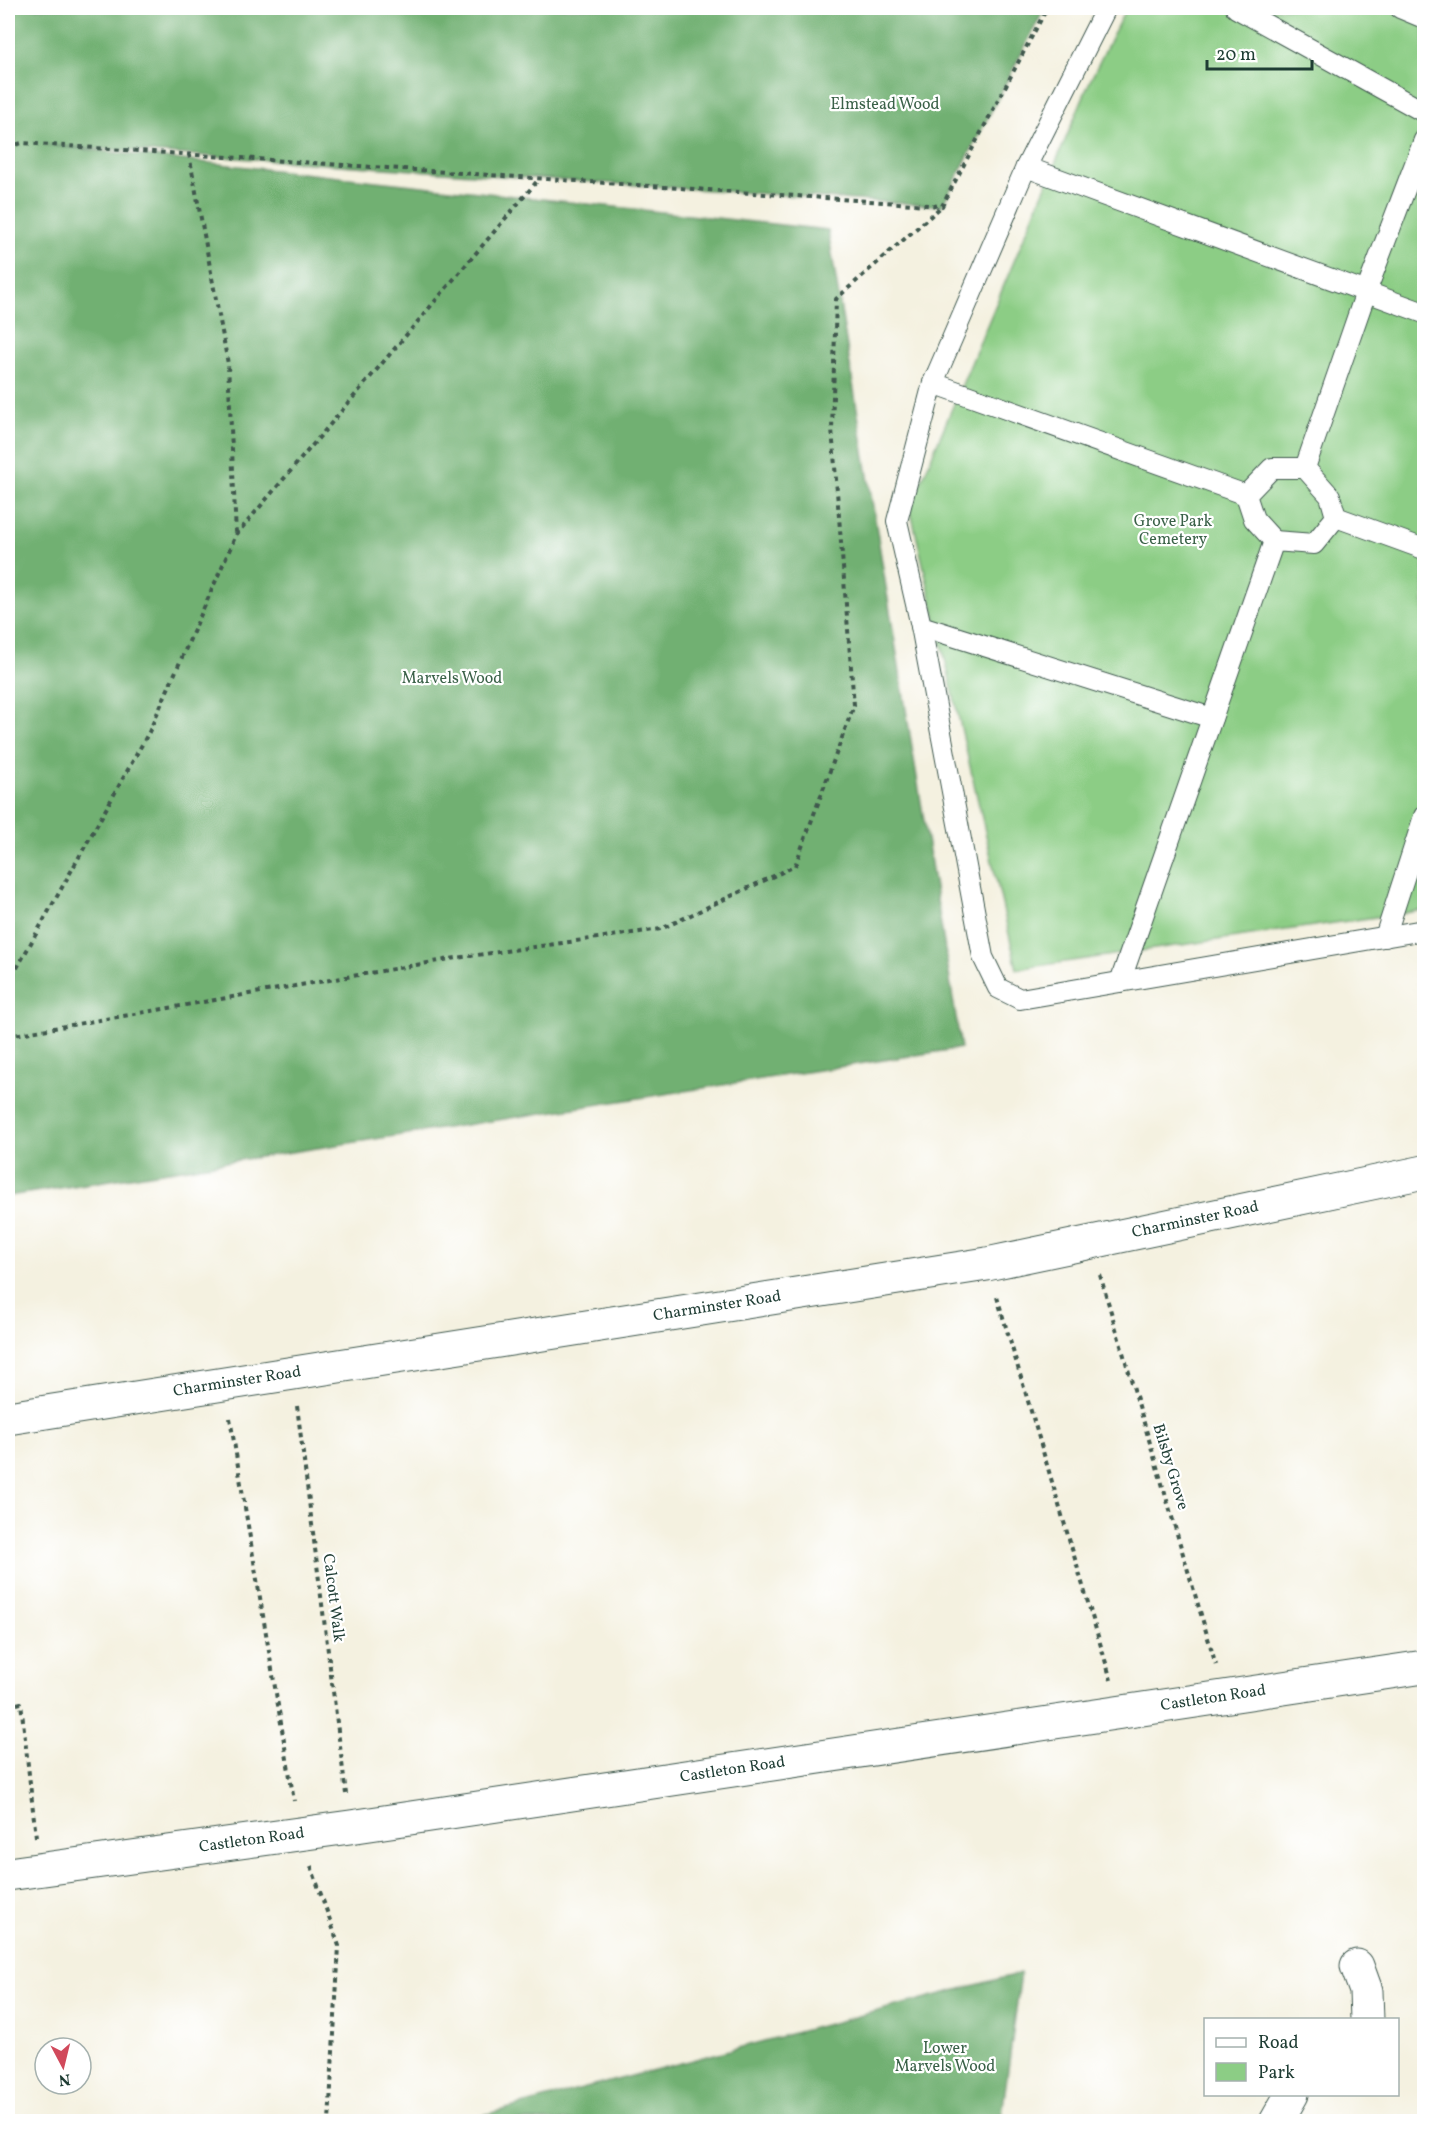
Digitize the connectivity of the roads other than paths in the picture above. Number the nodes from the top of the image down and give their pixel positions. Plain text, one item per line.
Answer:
1 (1106, 8) edge
2 (1236, 8) edge
3 (1400, 8) edge
4 (1425, 18) edge
5 (1425, 112) edge
6 (1425, 140) edge
7 (1026, 167) junction
8 (1366, 292) junction
9 (1425, 313) edge
10 (933, 383) junction
11 (1305, 468) junction
12 (1246, 495) junction
13 (1336, 517) junction
14 (1274, 541) junction
15 (1425, 549) edge
16 (921, 626) junction
17 (1212, 718) junction
18 (1425, 816) edge
19 (1425, 930) edge
20 (1385, 937) junction
21 (1120, 982) junction
22 (1425, 1172) edge
23 (8, 1418) edge
24 (1425, 1667) edge
25 (8, 1874) edge
26 (1358, 1966) dead end
27 (1367, 2018) edge
28 (1291, 2096) edge
29 (1276, 2121) edge

1 - 7 lane
2 - 5 lane
3 - 4 lane
6 - 8 lane
7 - 8 lane
7 - 10 lane
8 - 9 lane
8 - 11 lane
10 - 12 lane
10 - 16 lane
11 - 12 lane
11 - 13 lane
12 - 14 lane
13 - 14 lane
13 - 15 lane
14 - 17 lane
16 - 17 lane
16 - 21 lane
17 - 21 lane
18 - 20 lane
19 - 20 lane
20 - 21 lane
22 - 23 street, Charminster Road
24 - 25 street, Castleton Road
26 - 27 street
28 - 29 street

